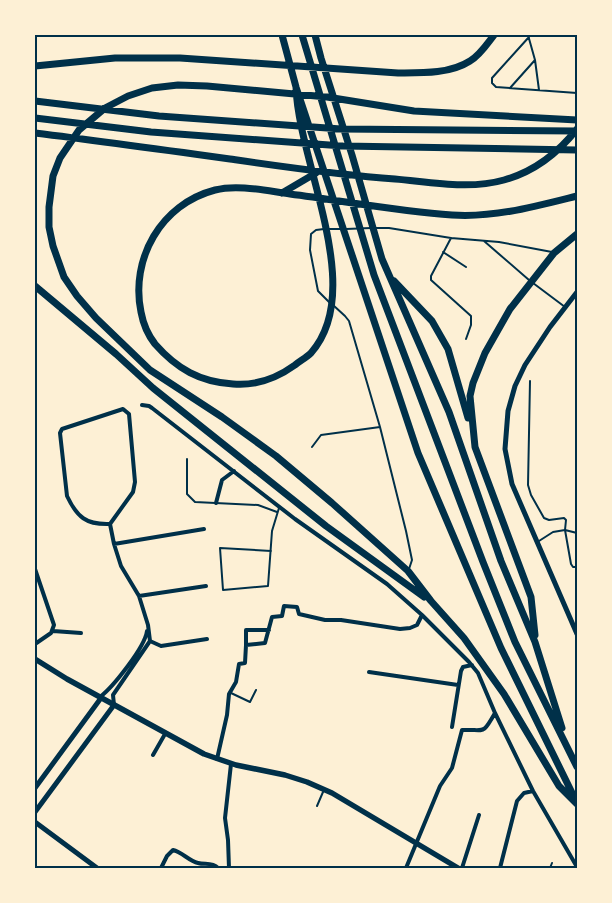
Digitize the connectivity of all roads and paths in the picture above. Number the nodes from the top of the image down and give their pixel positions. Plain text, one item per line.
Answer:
1 (282, 35) edge
2 (302, 35) edge
3 (315, 35) edge
4 (494, 35) edge
5 (528, 36) edge
6 (536, 60) junction
7 (35, 66) edge
8 (296, 87) junction
9 (510, 88) junction
10 (539, 90) junction
11 (577, 93) edge
12 (35, 101) edge
13 (35, 118) edge
14 (577, 120) edge
15 (577, 130) edge
16 (35, 133) edge
17 (577, 150) edge
18 (319, 172) junction
19 (282, 193) junction
20 (577, 196) edge
21 (577, 234) edge
22 (451, 238) junction
23 (484, 241) junction
24 (444, 252) junction
25 (554, 253) junction
26 (466, 267) dead end
27 (390, 276) junction
28 (35, 286) edge
29 (577, 292) edge
30 (566, 307) junction
31 (466, 340) dead end
32 (530, 382) dead end
33 (142, 405) dead end
34 (380, 427) junction
35 (473, 435) junction
36 (312, 447) dead end
37 (187, 459) dead end
38 (234, 471) junction
39 (216, 503) junction
40 (280, 506) junction
41 (277, 512) junction
42 (110, 524) junction
43 (204, 528) dead end
44 (565, 530) junction
45 (577, 533) edge
46 (538, 542) junction
47 (114, 544) junction
48 (270, 551) junction
49 (577, 567) edge
50 (35, 569) edge
51 (408, 571) junction
52 (206, 586) dead end
53 (133, 591) dead end
54 (139, 596) junction
55 (430, 601) junction
56 (422, 615) junction
57 (269, 630) junction
58 (53, 631) junction
59 (80, 633) dead end
60 (577, 634) edge
61 (207, 639) dead end
62 (150, 641) junction
63 (536, 642) junction
64 (35, 644) edge
65 (246, 645) junction
66 (35, 659) edge
67 (472, 665) junction
68 (369, 672) dead end
69 (458, 685) junction
70 (256, 690) dead end
71 (229, 694) junction
72 (113, 695) junction
73 (101, 698) junction
74 (114, 704) junction
75 (495, 713) junction
76 (452, 727) dead end
77 (165, 734) junction
78 (569, 750) junction
79 (153, 755) dead end
80 (217, 759) junction
81 (231, 764) junction
82 (577, 767) edge
83 (35, 788) edge
84 (324, 790) junction
85 (533, 791) junction
86 (577, 803) edge
87 (317, 806) dead end
88 (35, 812) edge
89 (479, 815) dead end
90 (35, 822) edge
91 (416, 844) junction
92 (552, 863) dead end
93 (577, 867) edge
94 (97, 868) edge
95 (161, 868) edge
96 (218, 868) edge
97 (229, 868) edge
98 (406, 868) edge
99 (458, 868) edge
100 (462, 868) edge
101 (500, 868) edge
102 (550, 868) edge

1 - 8 highway
2 - 78 highway
3 - 27 highway
4 - 7 highway
5 - 6 lane
5 - 9 lane
6 - 9 lane
6 - 10 lane
8 - 19 highway
8 - 86 highway
9 - 10 lane
10 - 11 lane
12 - 15 highway
13 - 17 highway
14 - 51 highway
15 - 18 highway
16 - 18 highway
18 - 19 highway
19 - 20 highway
21 - 25 highway
22 - 23 lane
22 - 24 lane
22 - 34 lane
23 - 25 lane
23 - 30 lane
24 - 26 lane
24 - 31 lane
25 - 35 highway
27 - 35 highway
27 - 63 highway
28 - 55 highway
29 - 30 street
30 - 46 street
32 - 44 lane
33 - 38 street
34 - 36 lane
34 - 51 lane
35 - 63 highway
37 - 39 lane
38 - 39 street
38 - 40 street
39 - 41 lane
40 - 41 lane
40 - 56 street
41 - 48 lane
42 - 42 street
42 - 47 street
43 - 47 street
44 - 45 lane
44 - 46 lane
44 - 49 lane
46 - 60 street
47 - 54 street
48 - 48 lane
50 - 58 street
51 - 55 highway
52 - 54 street
53 - 73 street
54 - 62 street
55 - 86 highway
56 - 57 street
56 - 67 street
57 - 65 street
57 - 65 street
58 - 59 street
58 - 64 street
61 - 62 street
62 - 72 street
63 - 78 highway
65 - 71 street
66 - 73 main road
67 - 69 street
67 - 75 street
68 - 69 street
69 - 76 street
70 - 71 lane
71 - 80 street
72 - 73 street
72 - 74 street
73 - 74 main road
73 - 83 street
74 - 77 main road
74 - 88 street
75 - 85 street
75 - 91 street
77 - 79 street
77 - 80 main road
78 - 82 highway
80 - 81 main road
81 - 84 main road
81 - 97 street
84 - 87 lane
84 - 91 main road
85 - 93 street
85 - 101 street
89 - 100 street
90 - 94 street
91 - 98 street
91 - 99 main road
92 - 102 lane
95 - 96 street

